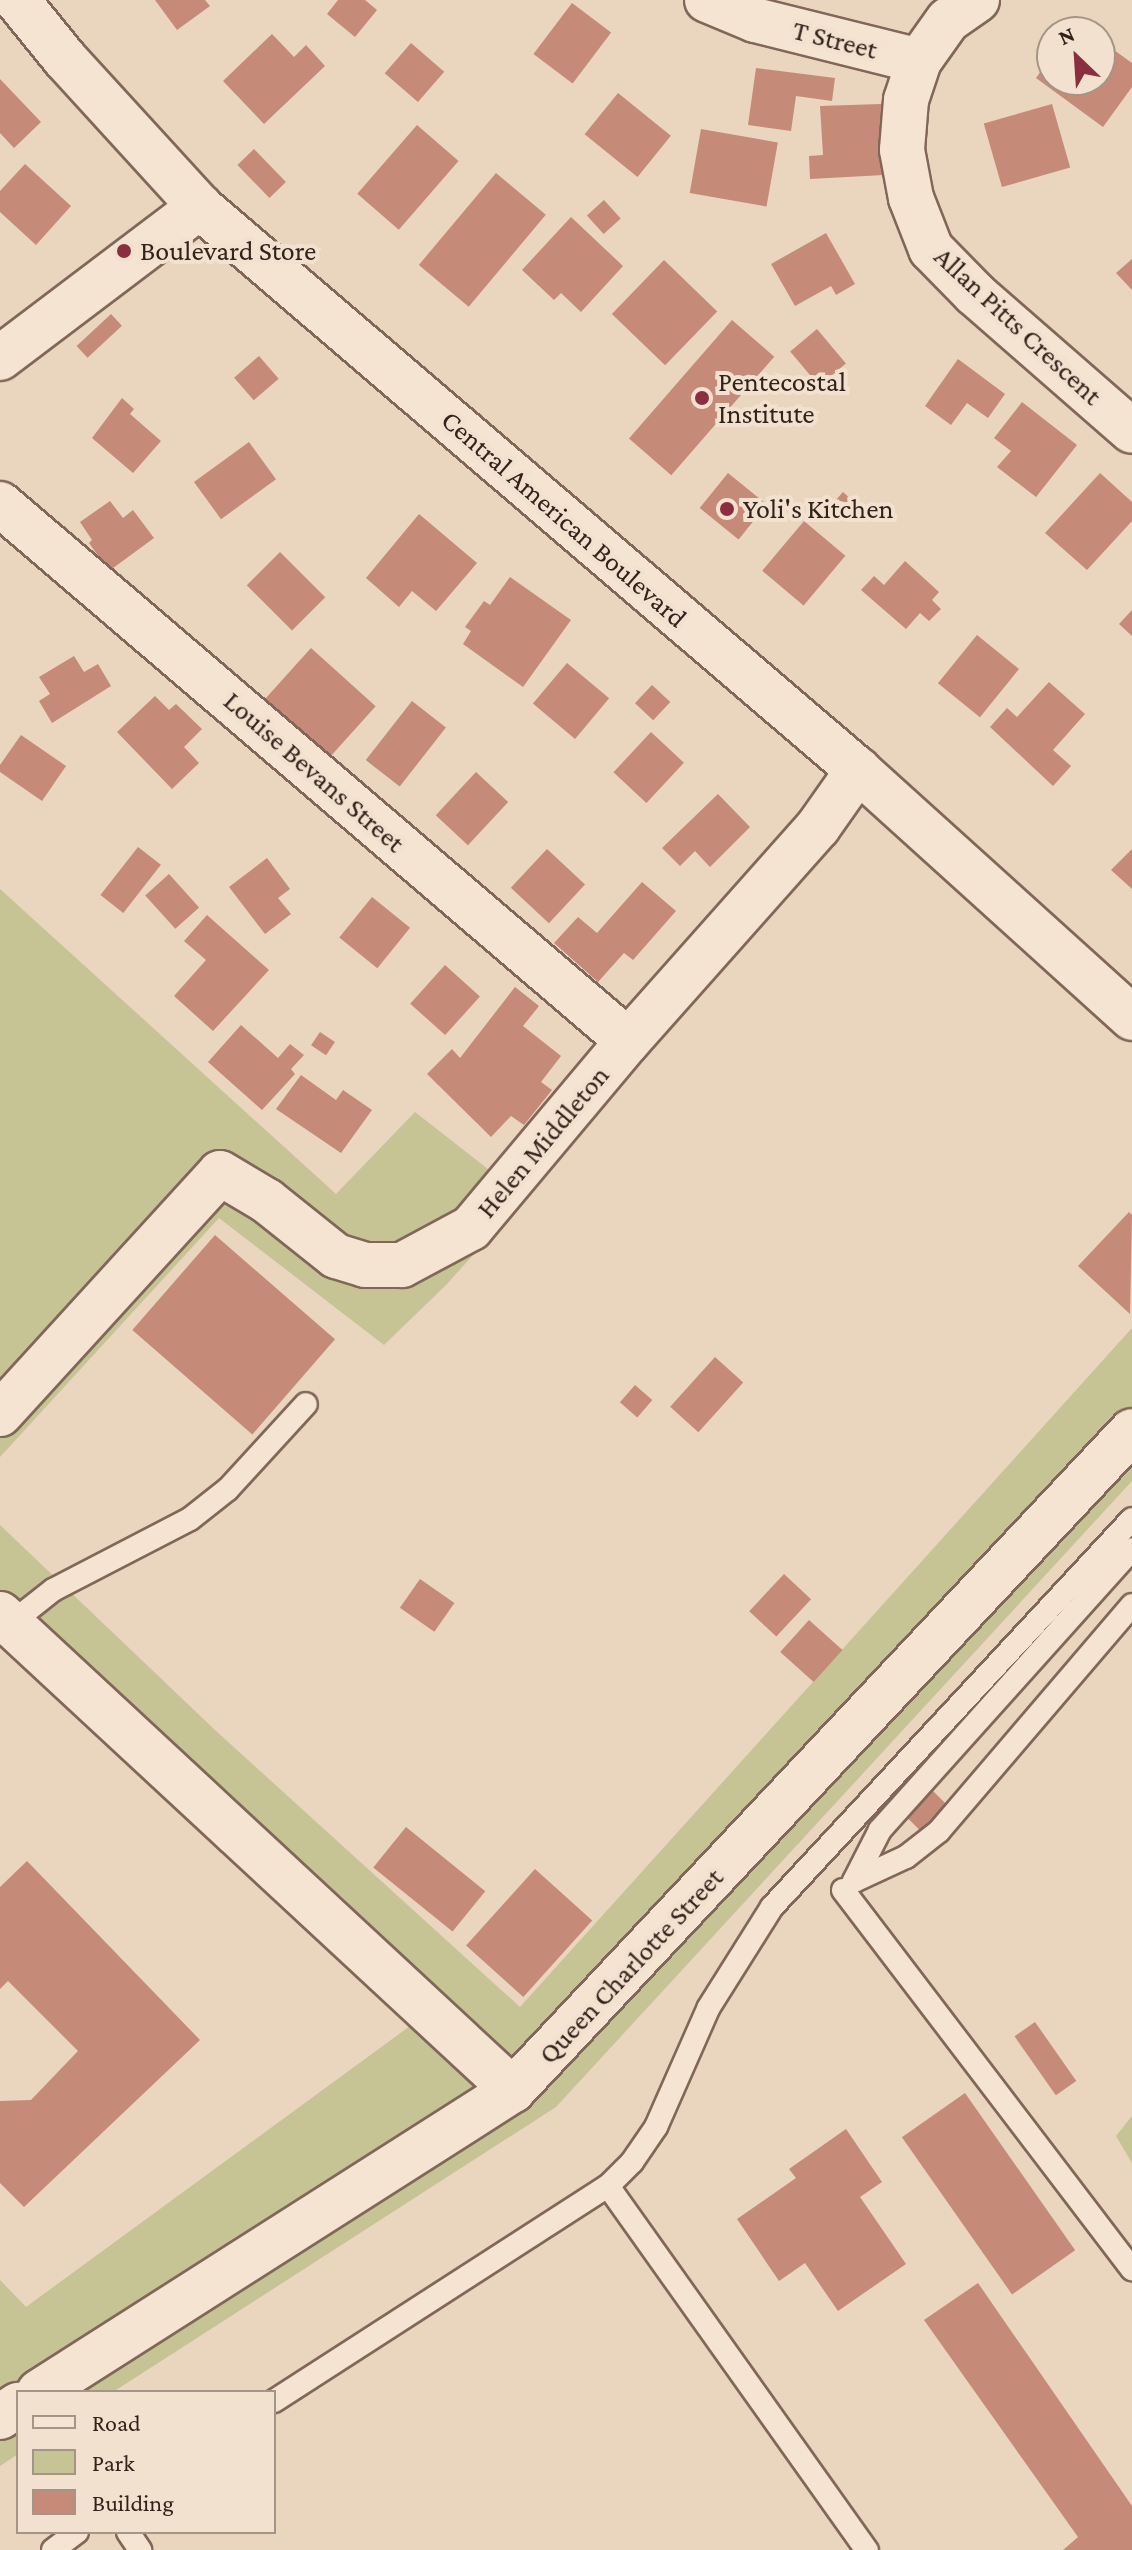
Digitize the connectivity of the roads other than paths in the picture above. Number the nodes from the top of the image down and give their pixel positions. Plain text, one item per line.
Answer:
1 (17, 0) edge
2 (707, 0) edge
3 (977, 0) edge
4 (919, 61) junction
5 (200, 207) junction
6 (0, 358) edge
7 (1132, 431) edge
8 (0, 504) edge
9 (858, 770) junction
10 (1132, 1018) edge
11 (628, 1041) junction
12 (306, 1404) dead end
13 (0, 1414) edge
14 (1132, 1431) edge
15 (1132, 1519) edge
16 (1132, 1549) edge
17 (1132, 1605) edge
18 (5, 1619) edge
19 (843, 1890) dead end
20 (513, 2090) junction
21 (608, 2186) junction
22 (1132, 2270) edge
23 (42, 2390) edge
24 (276, 2400) edge
25 (74, 2534) edge
26 (53, 2550) edge
27 (867, 2550) edge

1 - 5 street, Central American Boulevard
2 - 4 street, T Street
3 - 4 street, Allan Pitts Crescent
4 - 7 street, Allan Pitts Crescent
5 - 6 street
5 - 9 street, Central American Boulevard
8 - 11 street, Louise Bevans Street
9 - 10 street, Central American Boulevard
9 - 11 street, Helen Middleton
11 - 13 street, Helen Middleton
12 - 18 lane
14 - 20 street, Queen Charlotte Street
15 - 21 lane
16 - 17 lane
18 - 20 street
19 - 22 lane
20 - 23 street, Queen Charlotte Street
21 - 24 lane
21 - 27 lane
25 - 26 lane

